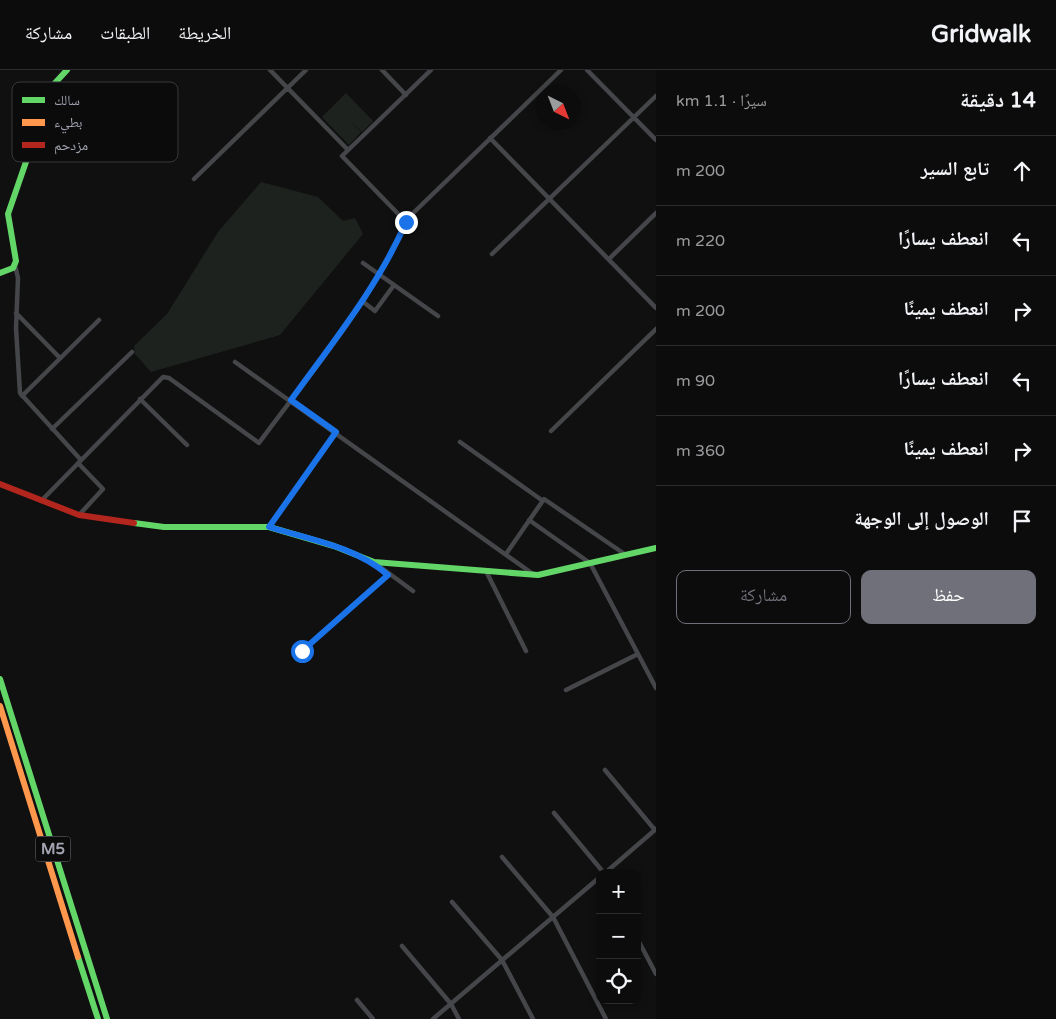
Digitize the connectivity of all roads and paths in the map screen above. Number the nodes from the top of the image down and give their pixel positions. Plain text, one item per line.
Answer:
1 (66, 70) edge
2 (270, 70) edge
3 (306, 70) edge
4 (382, 70) edge
5 (431, 70) edge
6 (561, 70) edge
7 (587, 70) edge
8 (57, 82) edge
9 (288, 88) junction
10 (406, 94) junction
11 (656, 96) edge
12 (633, 118) junction
13 (490, 138) junction
14 (656, 140) edge
15 (348, 150) junction
16 (26, 162) edge
17 (194, 178) dead end
18 (549, 198) junction
19 (656, 213) edge
20 (406, 222) junction
21 (492, 254) dead end
22 (609, 259) junction
23 (363, 263) dead end
24 (15, 265) junction
25 (0, 273) edge
26 (379, 274) junction
27 (394, 285) junction
28 (362, 301) junction
29 (656, 308) edge
30 (16, 313) junction
31 (438, 316) dead end
32 (99, 320) dead end
33 (656, 329) edge
34 (132, 352) dead end
35 (60, 358) junction
36 (236, 362) dead end
37 (22, 396) junction
38 (140, 399) junction
39 (291, 400) junction
40 (52, 429) junction
41 (551, 431) dead end
42 (336, 432) junction
43 (460, 442) dead end
44 (187, 445) dead end
45 (79, 461) junction
46 (0, 484) edge
47 (41, 501) junction
48 (543, 501) junction
49 (79, 515) junction
50 (529, 520) junction
51 (269, 527) junction
52 (656, 548) edge
53 (506, 554) junction
54 (626, 555) junction
55 (374, 562) junction
56 (590, 563) junction
57 (486, 571) junction
58 (388, 575) junction
59 (534, 575) junction
60 (413, 591) dead end
61 (302, 651) dead end
62 (526, 651) dead end
63 (638, 654) junction
64 (653, 677) edge
65 (0, 679) edge
66 (656, 688) edge
67 (566, 690) dead end
68 (0, 706) edge
69 (606, 770) dead end
70 (554, 814) dead end
71 (655, 831) edge
72 (502, 858) dead end
73 (601, 869) edge
74 (609, 869) edge
75 (596, 880) edge
76 (452, 902) dead end
77 (552, 917) junction
78 (402, 946) dead end
79 (641, 946) edge
80 (502, 960) junction
81 (656, 974) edge
82 (357, 1000) dead end
83 (451, 1004) junction
84 (98, 1019) edge
85 (107, 1019) edge
86 (373, 1019) edge
87 (434, 1019) edge
88 (459, 1019) edge
89 (533, 1019) edge
90 (606, 1019) edge

1 - 8 main road
2 - 9 street
3 - 9 street
4 - 10 street
5 - 10 street
6 - 13 street
7 - 12 street
9 - 15 street
9 - 17 street
10 - 15 street
11 - 12 street
12 - 14 street
12 - 18 street
13 - 18 street
13 - 20 street
15 - 20 street
16 - 24 main road
18 - 21 street
18 - 22 street
19 - 22 street
20 - 26 street
22 - 29 street
23 - 26 street
24 - 25 main road
24 - 30 street
26 - 27 street
26 - 28 street
27 - 28 street
27 - 31 street
28 - 39 street
30 - 35 street
30 - 37 street
32 - 35 street
33 - 41 street
34 - 40 street
35 - 37 street
36 - 39 street
37 - 40 street
38 - 39 street
38 - 44 street
38 - 45 street
39 - 42 street
40 - 45 street
42 - 51 street
42 - 53 street
43 - 48 street
45 - 47 street
45 - 49 street
46 - 47 main road
47 - 49 main road
48 - 50 street
48 - 54 street
49 - 51 main road
50 - 53 street
50 - 56 street
51 - 55 main road
52 - 54 main road
53 - 59 street
54 - 56 main road
55 - 57 main road
55 - 58 street
56 - 59 main road
56 - 63 street
57 - 59 main road
57 - 62 street
58 - 60 street
58 - 61 street
63 - 64 street
63 - 67 street
64 - 66 street
65 - 85 main road, M5
68 - 84 main road, M5
69 - 71 street
70 - 73 street
71 - 74 street
72 - 77 street
75 - 77 street
76 - 80 street
77 - 80 street
77 - 90 street
78 - 83 street
79 - 81 street
80 - 83 street
80 - 89 street
82 - 86 street
83 - 87 street
83 - 88 street

